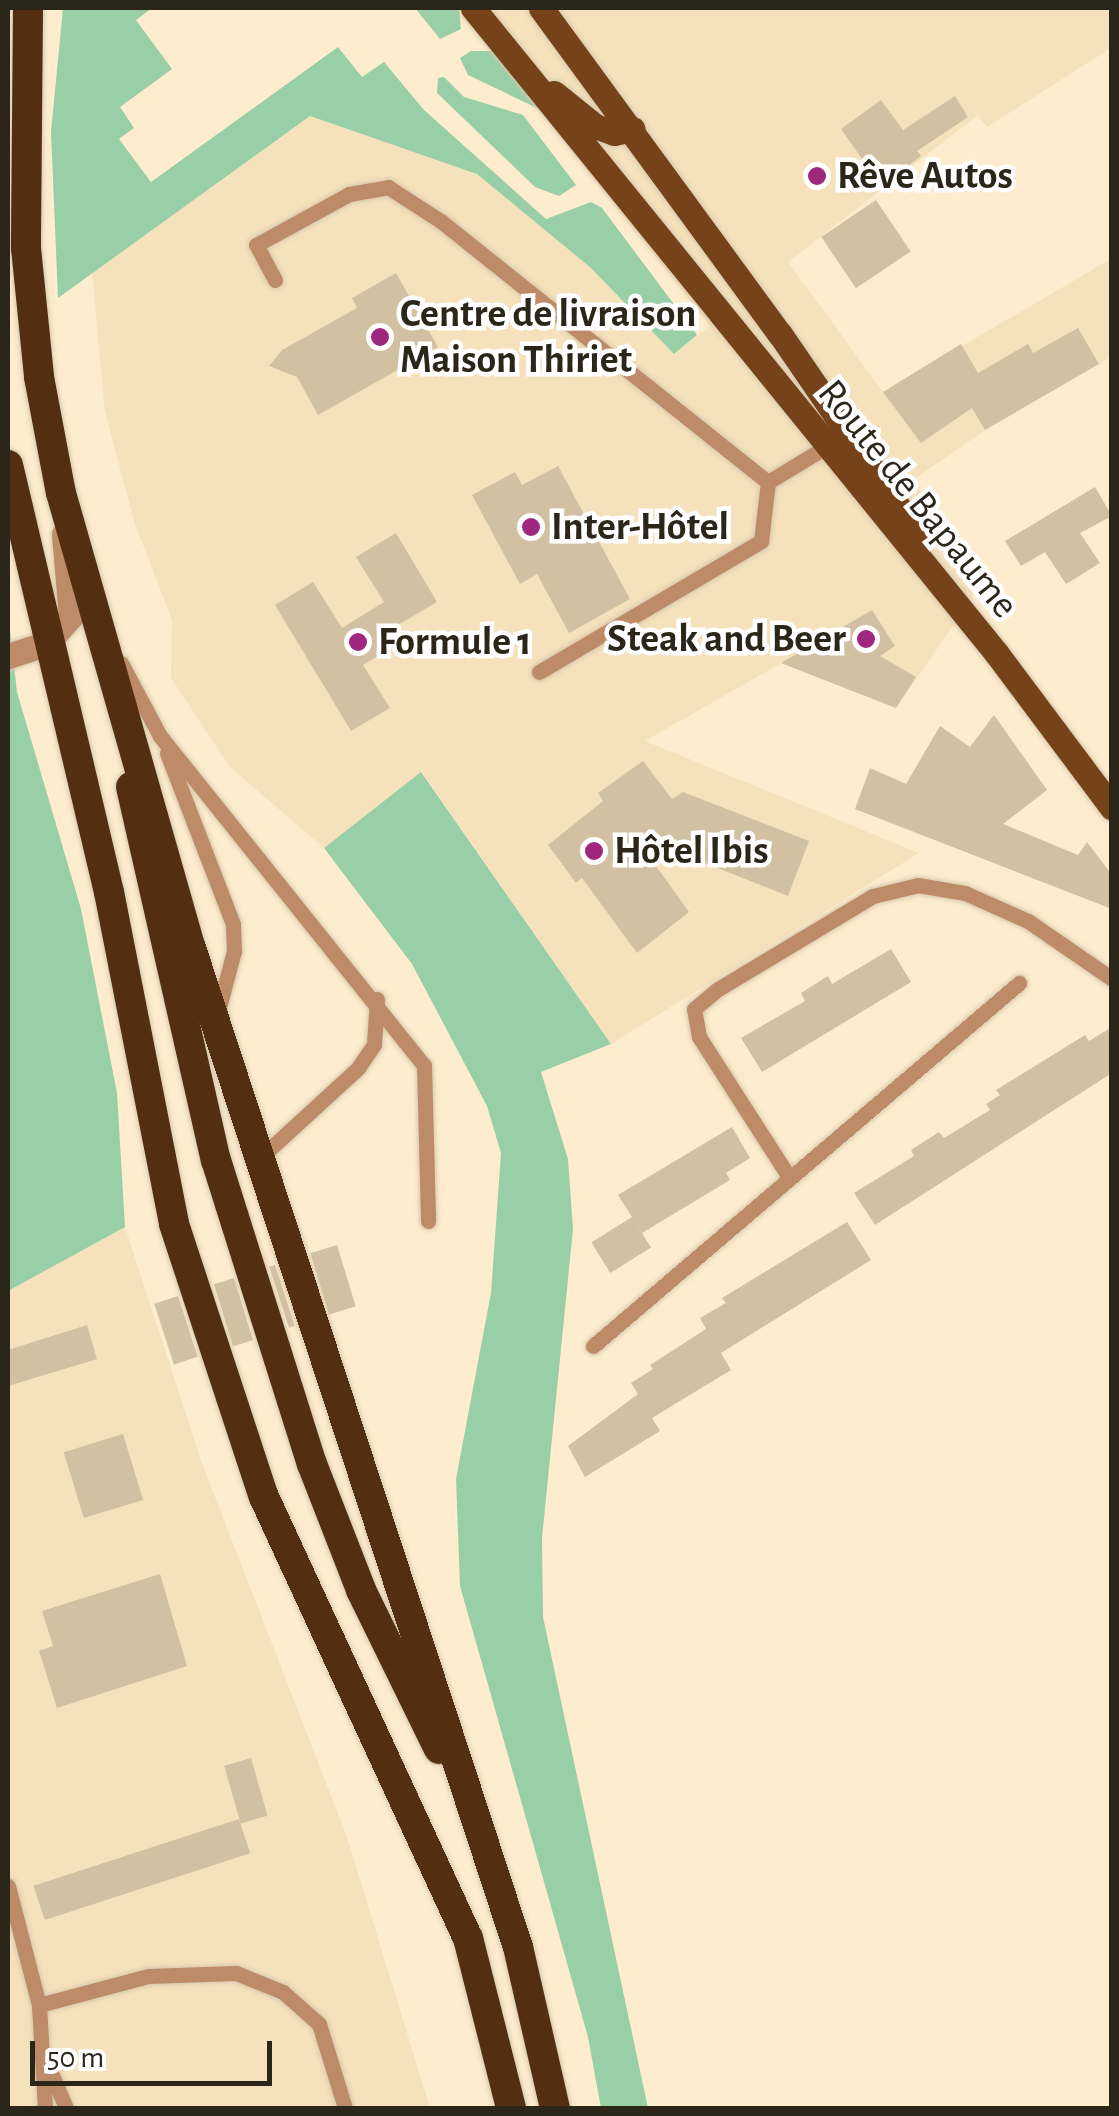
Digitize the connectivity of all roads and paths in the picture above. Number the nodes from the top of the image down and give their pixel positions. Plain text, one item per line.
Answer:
1 (28, 8) edge
2 (473, 8) edge
3 (541, 8) edge
4 (518, 65) junction
5 (632, 129) junction
6 (275, 280) dead end
7 (838, 439) junction
8 (8, 465) edge
9 (768, 482) junction
10 (61, 493) junction
11 (106, 636) junction
12 (46, 644) junction
13 (8, 656) edge
14 (539, 672) dead end
15 (160, 736) junction
16 (1112, 808) edge
17 (1112, 979) edge
18 (1019, 983) dead end
19 (377, 999) junction
20 (216, 1019) junction
21 (262, 1156) junction
22 (789, 1178) junction
23 (428, 1220) dead end
24 (593, 1346) dead end
25 (487, 1846) junction
26 (8, 1886) edge
27 (39, 2005) junction
28 (40, 2046) junction
29 (45, 2108) edge
30 (66, 2108) edge
31 (345, 2108) edge
32 (511, 2108) edge
33 (555, 2108) edge

1 - 10 highway
2 - 4 main road, Route de Bapaume
3 - 5 main road, Route de Bapaume
4 - 5 main road
4 - 7 main road, Route de Bapaume
5 - 7 main road, Route de Bapaume
6 - 9 lane
7 - 9 lane
7 - 16 main road, Route de Bapaume
8 - 12 highway
9 - 14 lane
10 - 11 highway
10 - 12 street
11 - 15 lane
11 - 20 highway
11 - 25 highway
12 - 13 street
12 - 32 highway
15 - 19 lane
15 - 20 lane
17 - 22 lane
18 - 22 lane
19 - 21 lane
19 - 23 lane
20 - 21 highway
21 - 25 highway
22 - 24 lane
25 - 33 highway
26 - 27 lane
27 - 28 lane
27 - 31 lane
28 - 29 lane
28 - 30 lane

